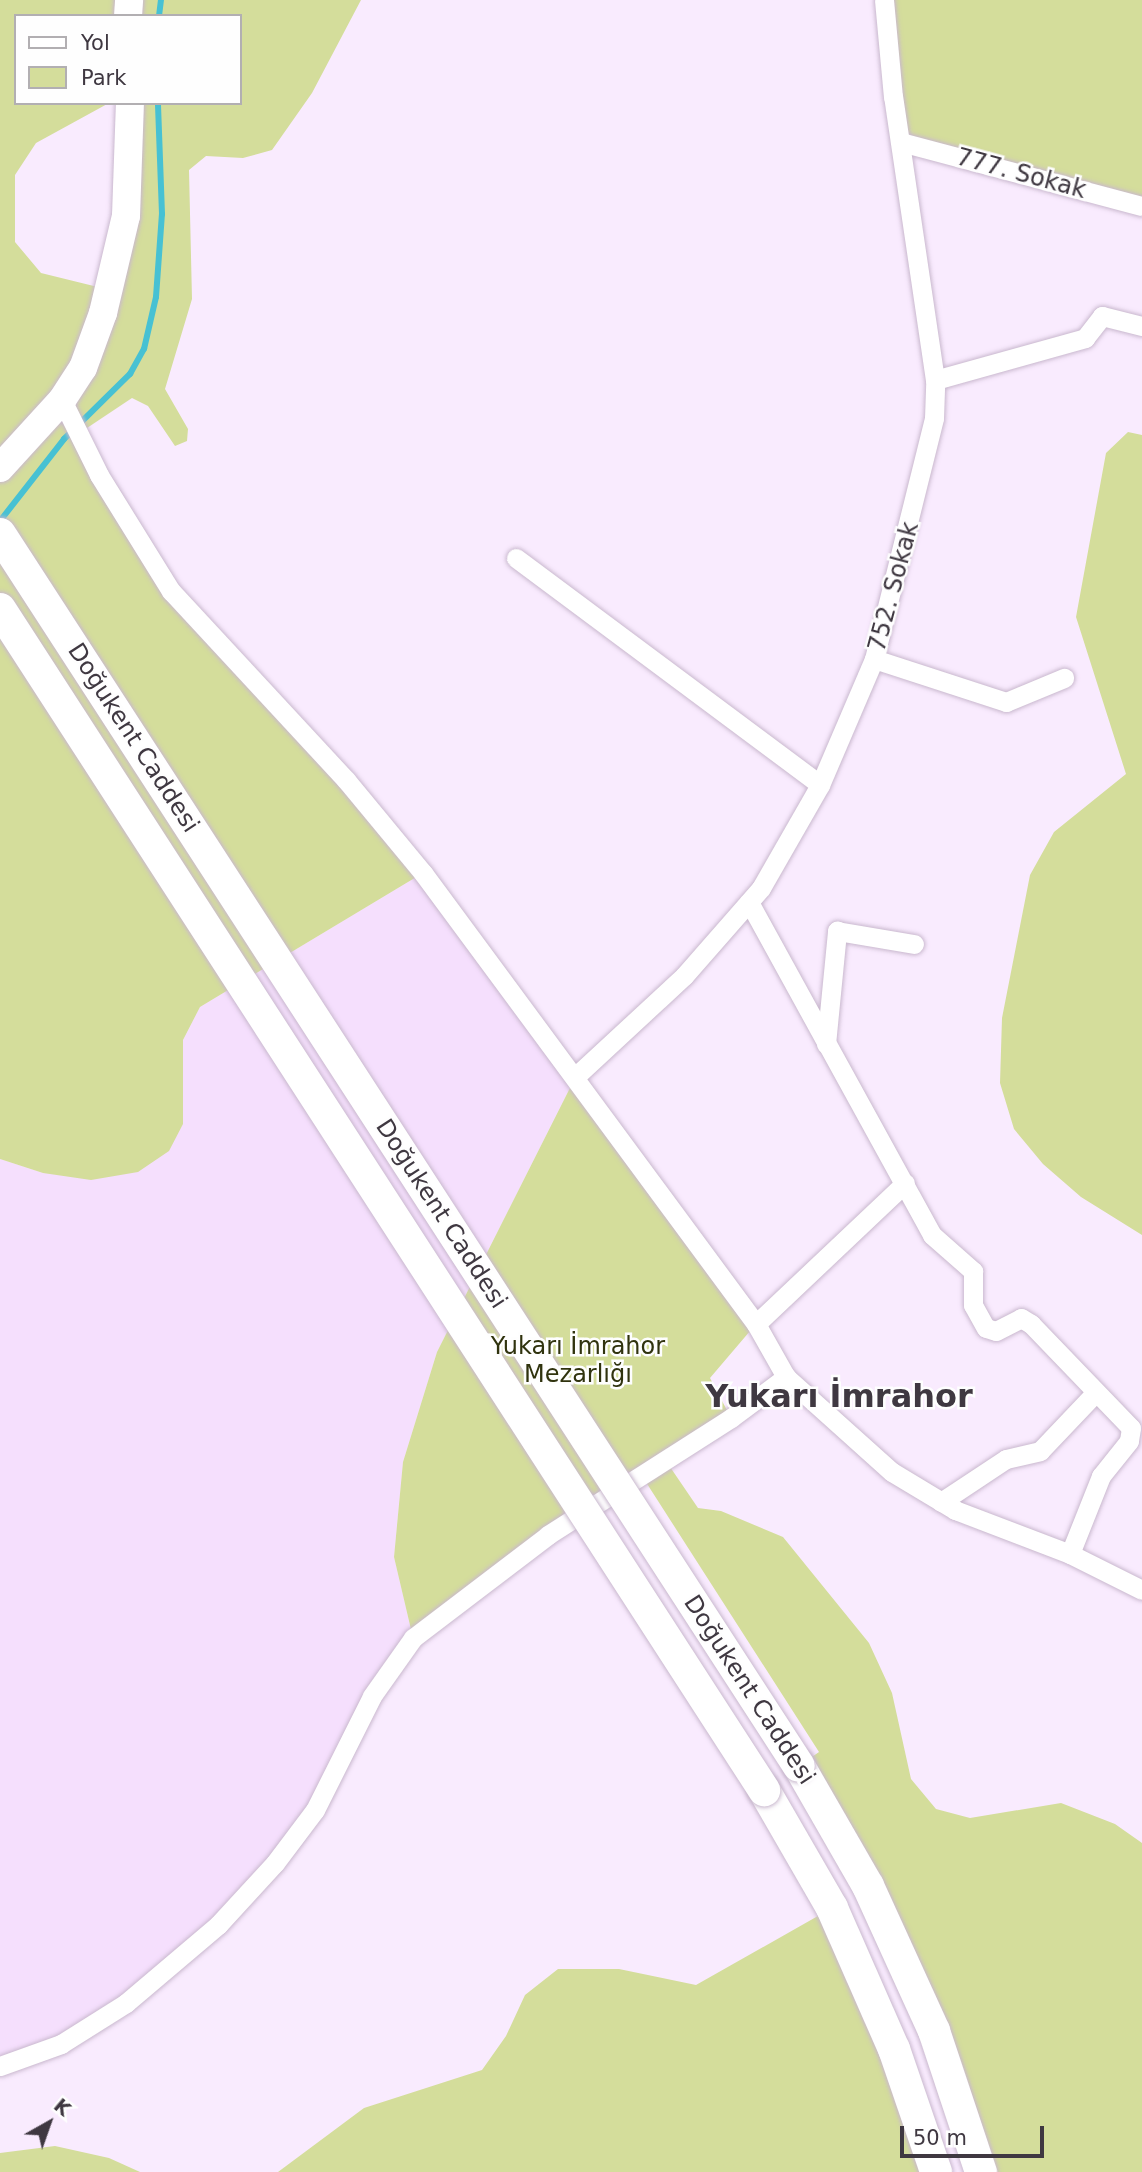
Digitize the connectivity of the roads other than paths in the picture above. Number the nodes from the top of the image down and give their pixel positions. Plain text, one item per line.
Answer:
1 (884, 0) edge
2 (130, 105) edge
3 (901, 142) junction
4 (1142, 206) edge
5 (1142, 326) edge
6 (934, 380) junction
7 (62, 400) junction
8 (0, 468) edge
9 (0, 534) edge
10 (516, 558) dead end
11 (0, 609) edge
12 (874, 659) junction
13 (1064, 678) dead end
14 (820, 785) junction
15 (749, 902) junction
16 (914, 944) dead end
17 (826, 1044) junction
18 (576, 1076) junction
19 (905, 1183) junction
20 (756, 1324) junction
21 (786, 1377) junction
22 (1094, 1394) junction
23 (941, 1502) junction
24 (1070, 1554) junction
25 (1142, 1590) edge
26 (0, 2066) edge
27 (936, 2172) edge
28 (981, 2172) edge

1 - 3 street, 752. Sokak
2 - 7 street
3 - 4 street, 777. Sokak
3 - 6 street, 752. Sokak
5 - 6 street
6 - 12 street, 752. Sokak
7 - 8 street
7 - 18 street
9 - 28 main road, Doğukent Caddesi, bridge
10 - 14 street
11 - 27 main road, Doğukent Caddesi, bridge
12 - 13 street
12 - 14 street, 752. Sokak
14 - 15 street, 752. Sokak
15 - 17 street
15 - 18 street, 752. Sokak
16 - 17 street
17 - 19 street
18 - 20 street
19 - 20 street
19 - 22 street
20 - 21 street
21 - 23 street
21 - 26 street
22 - 23 street
22 - 24 street
23 - 24 street
24 - 25 street

